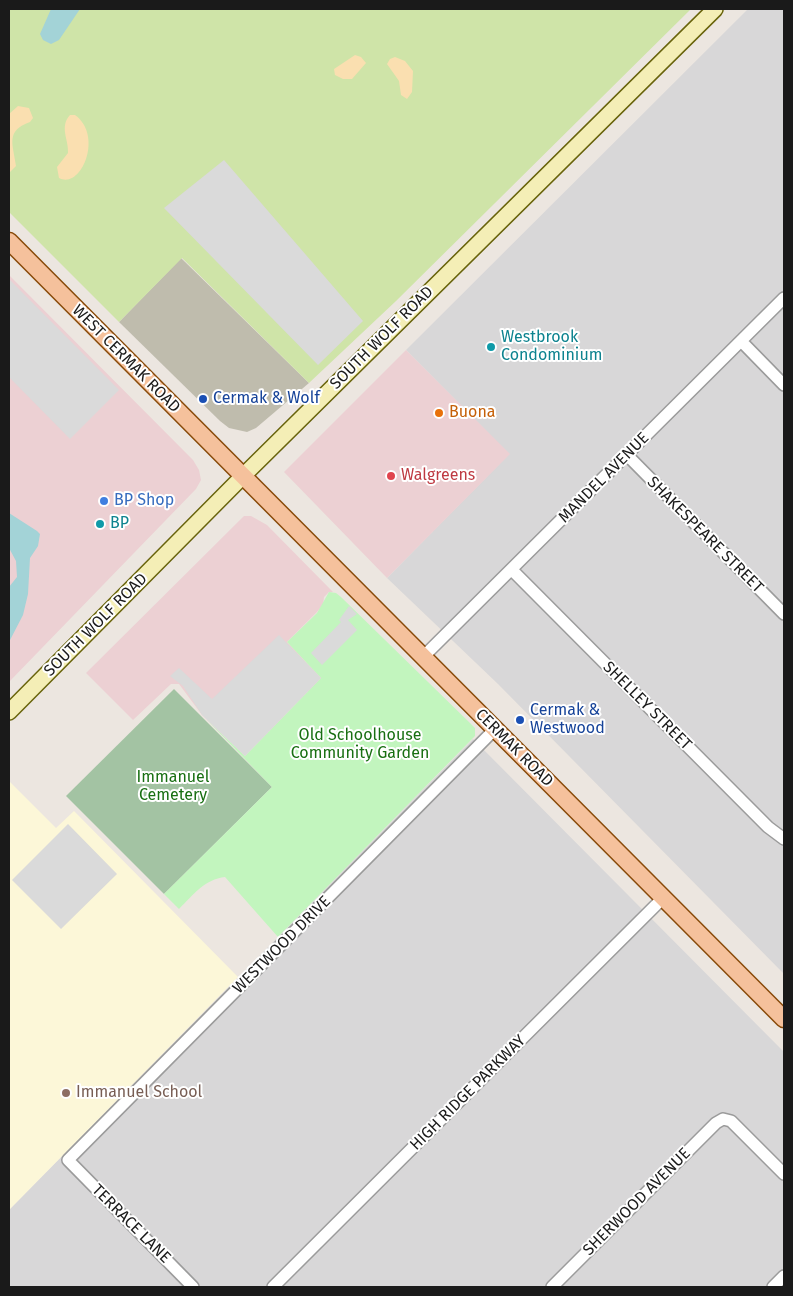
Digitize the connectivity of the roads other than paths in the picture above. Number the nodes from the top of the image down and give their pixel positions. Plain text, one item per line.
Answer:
1 (715, 9) edge
2 (9, 242) edge
3 (784, 298) edge
4 (741, 341) junction
5 (784, 385) edge
6 (627, 455) junction
7 (243, 476) junction
8 (512, 570) junction
9 (784, 614) edge
10 (423, 657) junction
11 (9, 712) edge
12 (495, 729) junction
13 (784, 840) edge
14 (662, 898) junction
15 (784, 1020) edge
16 (68, 1160) joint
17 (784, 1174) edge
18 (784, 1276) edge
19 (193, 1287) edge
20 (273, 1287) edge
21 (552, 1287) edge
22 (773, 1287) edge

1 - 7 main road, SOUTH WOLF ROAD
2 - 7 main road, WEST CERMAK ROAD
3 - 4 street, MANDEL AVENUE
4 - 5 street
4 - 6 street, MANDEL AVENUE
6 - 8 street, MANDEL AVENUE
6 - 9 street, SHAKESPEARE STREET
7 - 10 main road, CERMAK ROAD
7 - 11 main road, SOUTH WOLF ROAD
8 - 10 street, MANDEL AVENUE
8 - 13 street, SHELLEY STREET
10 - 12 main road, CERMAK ROAD
12 - 14 main road, CERMAK ROAD
12 - 16 street, WESTWOOD DRIVE
14 - 15 main road, CERMAK ROAD
14 - 20 street, HIGH RIDGE PARKWAY
16 - 19 street, TERRACE LANE
17 - 21 street, SHERWOOD AVENUE
18 - 22 street

